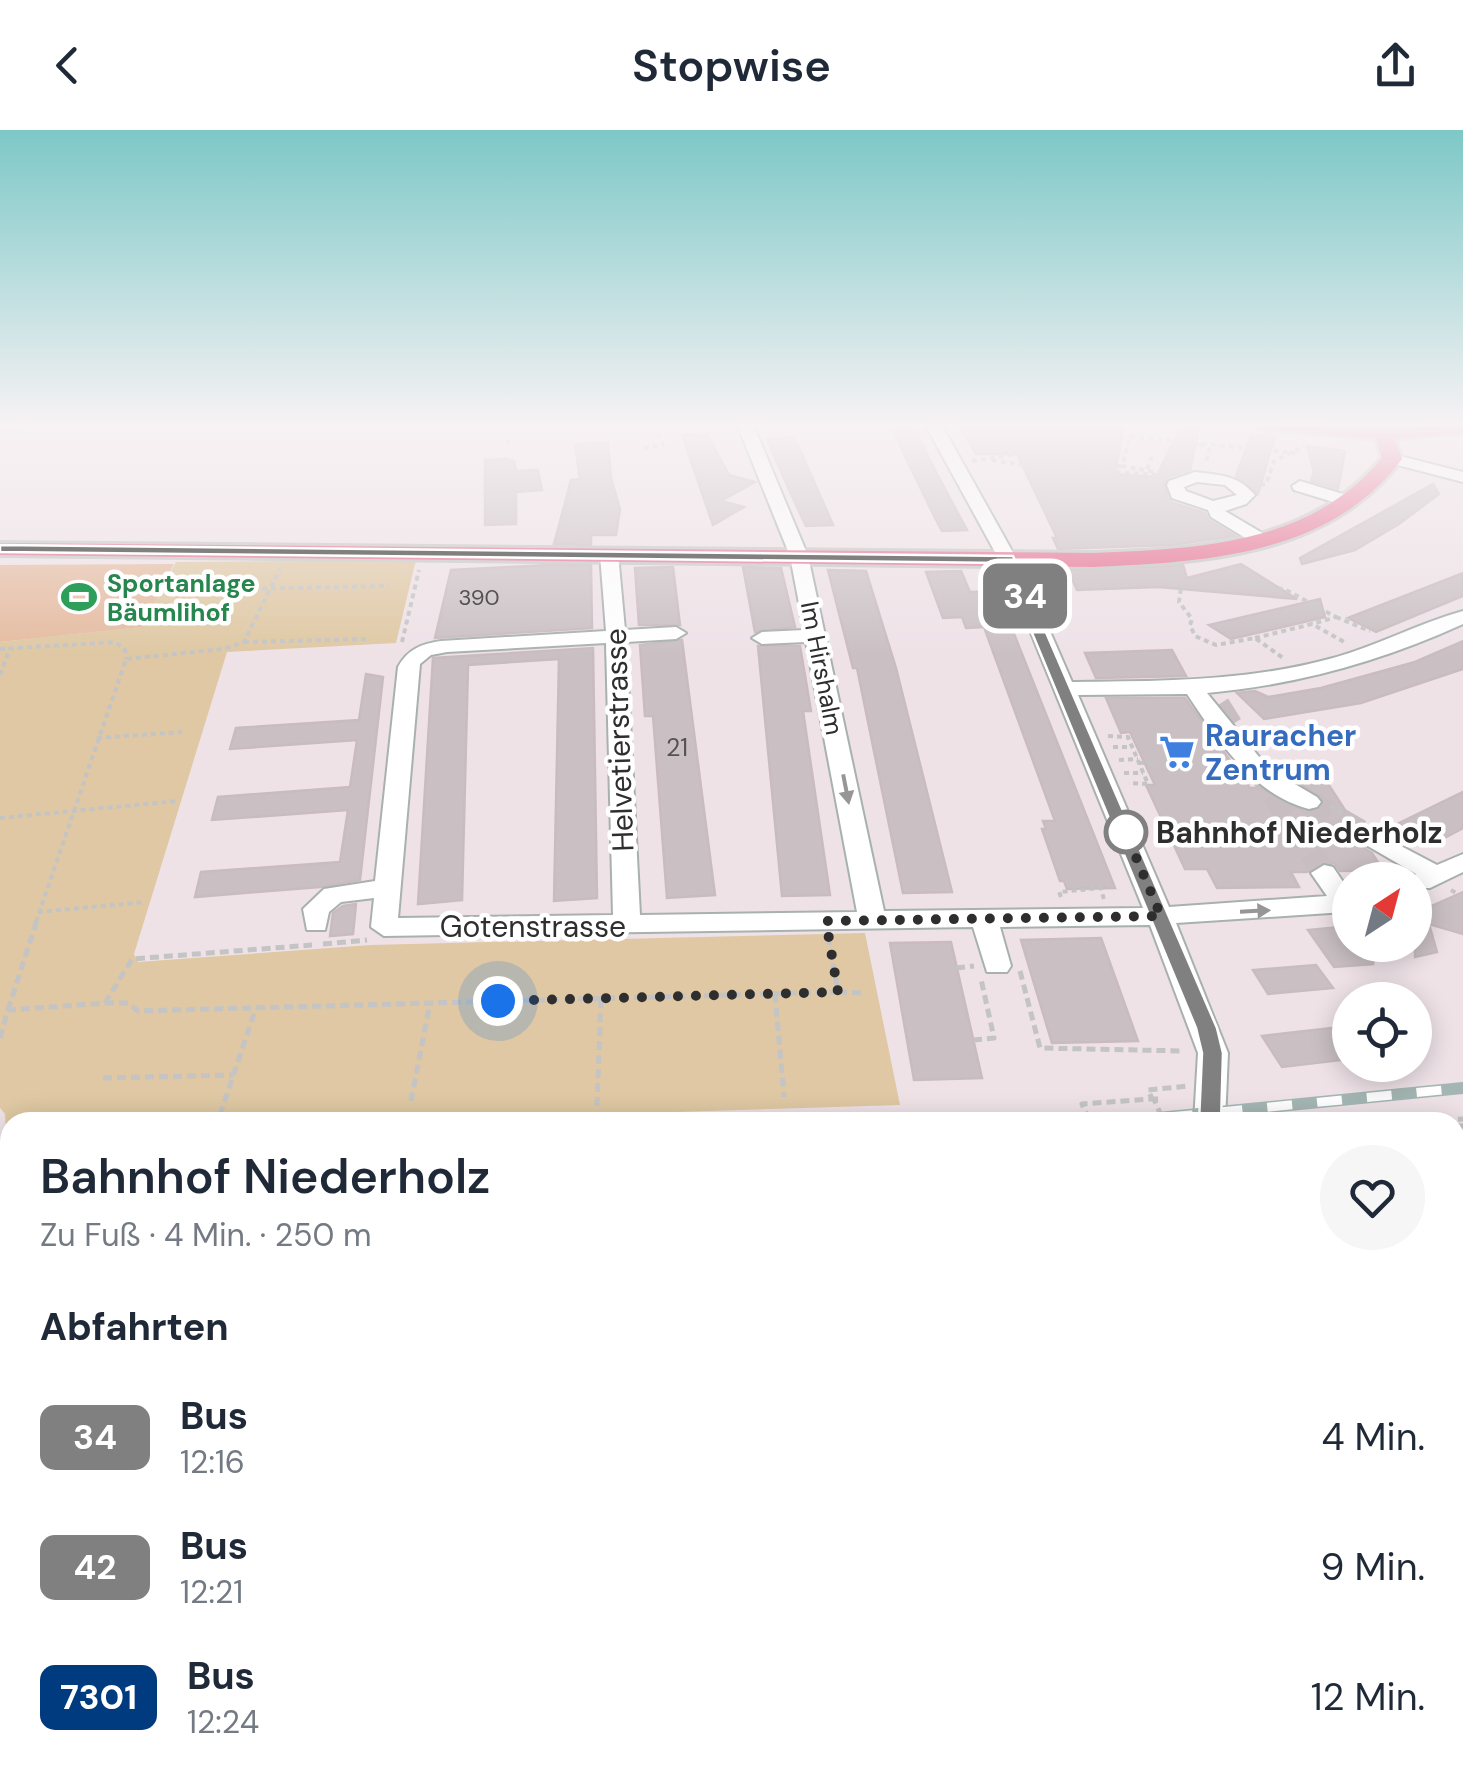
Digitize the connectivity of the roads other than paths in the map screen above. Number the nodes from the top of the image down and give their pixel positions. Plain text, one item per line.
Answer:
1 (777, 501) edge
2 (976, 501) edge
3 (1192, 501) edge
4 (1243, 501) edge
5 (1350, 502) edge
6 (1222, 513) junction
7 (1263, 541) junction
8 (0, 549) edge
9 (609, 554) junction
10 (799, 556) junction
11 (1008, 559) junction
12 (1463, 617) edge
13 (676, 632) dead end
14 (616, 636) junction
15 (815, 636) junction
16 (762, 638) dead end
17 (1065, 688) junction
18 (1206, 692) junction
19 (1309, 802) tunnel mouth
20 (1363, 833) tunnel mouth
21 (1402, 862) edge
22 (1463, 862) edge
23 (1324, 873) tunnel mouth
24 (1432, 877) edge
25 (1332, 883) edge
26 (387, 888) junction
27 (1332, 905) edge
28 (1161, 916) junction
29 (995, 918) junction
30 (872, 920) junction
31 (316, 924) dead end
32 (627, 926) junction
33 (988, 966) road end
34 (1211, 1112) edge

1 - 10 street, Im Hirshalm
2 - 11 street
3 - 6 street
4 - 6 street
5 - 7 main road
6 - 7 street
7 - 11 main road
8 - 9 main road
9 - 10 main road
9 - 14 street, Helvetierstrasse
10 - 11 main road
10 - 15 street, Im Hirshalm
11 - 17 street
12 - 18 street
13 - 14 street
14 - 26 street
14 - 32 street, Helvetierstrasse
15 - 16 street
15 -> 30 street, Im Hirshalm
17 - 18 street
17 - 28 street
18 - 19 street
20 - 21 street
22 - 24 street
23 - 25 street
26 - 31 street
26 - 32 street, Gotenstrasse
28 -> 27 street, Gotenstrasse
28 - 29 street, Gotenstrasse
28 - 34 street
29 - 30 street, Gotenstrasse
29 - 33 street
30 - 32 street, Gotenstrasse

